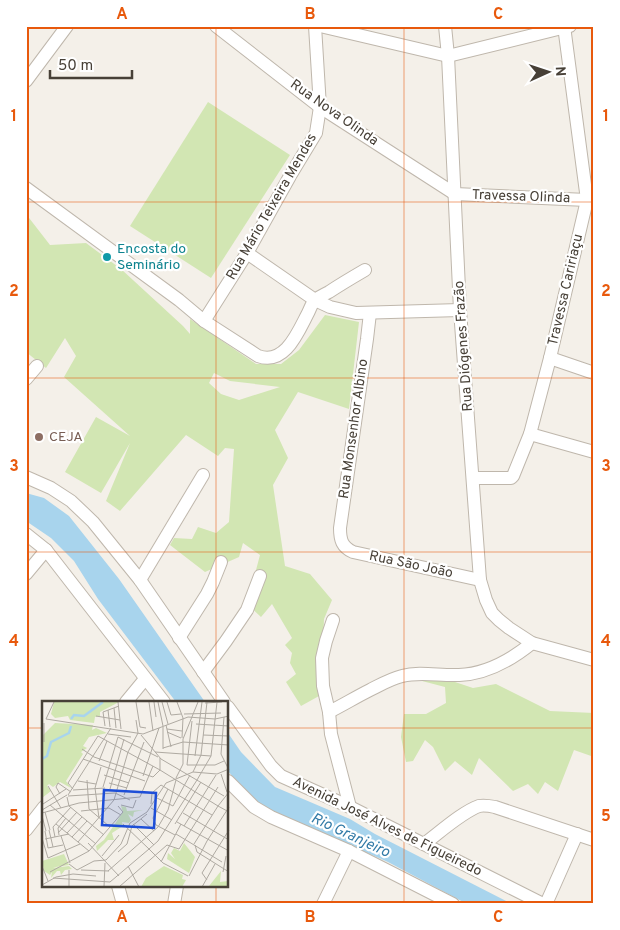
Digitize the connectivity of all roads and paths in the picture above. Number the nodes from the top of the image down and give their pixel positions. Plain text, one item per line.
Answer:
1 (66, 26) edge
2 (216, 26) edge
3 (315, 26) edge
4 (320, 26) edge
5 (445, 26) edge
6 (566, 27) edge
7 (229, 32) edge
8 (448, 56) junction
9 (26, 82) edge
10 (320, 107) junction
11 (26, 188) edge
12 (456, 194) junction
13 (590, 201) edge
14 (247, 253) junction
15 (365, 270) dead end
16 (315, 300) junction
17 (460, 310) junction
18 (370, 313) junction
19 (204, 321) junction
20 (550, 358) junction
21 (37, 366) dead end
22 (594, 374) edge
23 (26, 379) edge
24 (530, 434) junction
25 (594, 452) edge
26 (203, 475) dead end
27 (26, 477) edge
28 (474, 478) junction
29 (26, 534) edge
30 (343, 545) joint
31 (46, 550) junction
32 (221, 562) dead end
33 (26, 574) edge
34 (260, 576) dead end
35 (140, 580) junction
36 (480, 580) junction
37 (333, 620) dead end
38 (179, 638) junction
39 (532, 643) junction
40 (594, 660) edge
41 (203, 672) junction
42 (145, 679) junction
43 (127, 701) edge
44 (163, 701) edge
45 (223, 701) edge
46 (229, 709) edge
47 (329, 712) junction
48 (229, 782) edge
49 (350, 806) junction
50 (42, 810) edge
51 (26, 830) edge
52 (577, 834) junction
53 (594, 840) edge
54 (424, 844) junction
55 (349, 851) junction
56 (119, 888) edge
57 (177, 888) edge
58 (123, 904) edge
59 (174, 904) edge
60 (323, 904) edge
61 (453, 904) edge
62 (544, 904) edge

1 - 9 street
2 - 7 street, Rua Nova Olinda
3 - 10 street, Rua Mário Teixeira Mendes
4 - 8 street
5 - 8 street, Rua Diógenes Frazão
6 - 8 street
6 - 13 street, Travessa Caririaçu
7 - 10 street, Rua Nova Olinda
8 - 12 street, Rua Diógenes Frazão
10 - 12 street, Rua Nova Olinda
10 - 14 street, Rua Mário Teixeira Mendes
11 - 19 street
12 - 13 street, Travessa Olinda
12 - 17 street, Rua Diógenes Frazão
13 - 20 street, Travessa Caririaçu
14 - 16 street
14 - 19 street, Rua Mário Teixeira Mendes
15 - 16 street
16 - 18 street
16 - 19 street
17 - 18 street
17 - 28 street, Rua Diógenes Frazão
18 - 30 street, Rua Monsenhor Albino
20 - 22 street
20 - 24 street, Travessa Caririaçu
21 - 23 street
24 - 25 street
24 - 28 street, Travessa Caririaçu
26 - 35 street
27 - 35 street
28 - 36 street, Rua Diógenes Frazão
29 - 31 street
30 - 36 street, Rua São João
31 - 33 street
31 - 42 street
32 - 38 street
34 - 41 street
35 - 38 street
36 - 39 street, Rua Diógenes Frazão
37 - 47 street
38 - 41 street
39 - 40 street, Rua Diógenes Frazão
39 - 47 street
41 - 45 street
42 - 43 street
42 - 44 street
46 - 49 street, Avenida José Alves de Figueiredo
47 - 49 street
48 - 55 street
49 - 54 street, Avenida José Alves de Figueiredo
50 - 51 street
52 - 53 street
52 - 54 street
52 - 62 street
54 - 62 street, Avenida José Alves de Figueiredo
55 - 60 street
55 - 61 street
56 - 58 street
57 - 59 street

